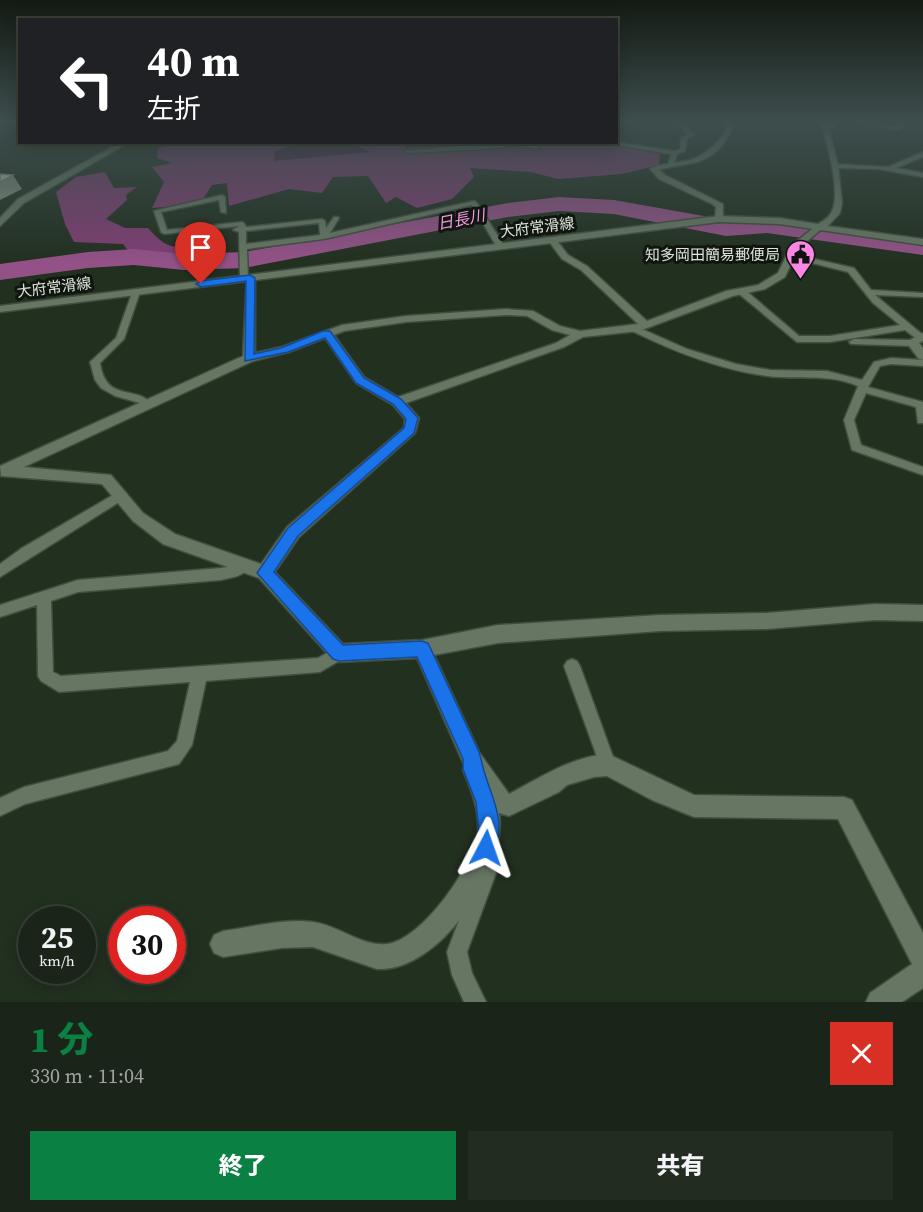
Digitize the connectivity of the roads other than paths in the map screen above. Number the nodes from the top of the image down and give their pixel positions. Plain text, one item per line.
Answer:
1 (79, 169) edge
2 (655, 169) edge
3 (836, 169) edge
4 (891, 169) edge
5 (923, 176) edge
6 (224, 212) dead end
7 (336, 218) dead end
8 (719, 219) junction
9 (0, 223) edge
10 (243, 229) junction
11 (228, 230) dead end
12 (816, 231) junction
13 (324, 237) junction
14 (552, 240) junction
15 (923, 242) edge
16 (243, 247) junction
17 (501, 247) junction
18 (791, 255) junction
19 (247, 278) junction
20 (741, 291) junction
21 (135, 292) junction
22 (868, 292) junction
23 (923, 295) edge
24 (0, 309) edge
25 (646, 325) junction
26 (905, 327) junction
27 (635, 329) junction
28 (327, 333) junction
29 (579, 334) junction
30 (832, 339) junction
31 (918, 339) edge
32 (923, 356) edge
33 (249, 358) junction
34 (923, 363) edge
35 (863, 387) junction
36 (397, 402) junction
37 (147, 405) junction
38 (922, 420) edge
39 (923, 471) edge
40 (0, 472) edge
41 (120, 496) junction
42 (243, 565) junction
43 (0, 570) edge
44 (265, 573) junction
45 (44, 596) junction
46 (0, 611) edge
47 (923, 614) edge
48 (422, 649) junction
49 (339, 653) junction
50 (572, 666) dead end
51 (200, 673) junction
52 (472, 759) junction
53 (608, 765) junction
54 (0, 807) edge
55 (482, 862) junction
56 (223, 944) dead end
57 (923, 960) edge
58 (923, 972) edge
59 (475, 1002) edge
60 (879, 1002) edge

1 - 9 street
2 - 8 street
3 - 12 street
4 - 5 street
6 - 10 lane
7 - 13 lane
8 - 12 street, 大府常滑線
8 - 14 street, 大府常滑線
10 - 11 lane
10 - 13 lane
10 - 16 lane
12 - 15 street, 大府常滑線
12 - 18 street
13 - 16 lane
13 - 17 lane
14 - 17 street, 大府常滑線
14 - 25 street
16 - 19 lane
17 - 19 street, 大府常滑線
18 - 20 street
18 - 22 lane
19 - 21 street, 大府常滑線
19 - 33 street
20 - 25 street
20 - 30 lane
21 - 24 street, 大府常滑線
21 - 37 lane
22 - 23 lane
22 - 26 lane
25 - 27 street
26 - 30 lane
26 - 31 lane
27 - 29 street
27 - 35 lane
28 - 29 street
28 - 33 street
28 - 36 street
29 - 36 street
30 - 31 lane
31 - 32 street
33 - 37 street
34 - 35 lane
35 - 38 lane
35 - 39 lane
36 - 44 street
37 - 40 street
40 - 41 street
41 - 42 street
41 - 43 lane
42 - 44 street
42 - 45 lane
44 - 49 street
45 - 46 lane
45 - 51 lane
47 - 48 street
48 - 49 street
48 - 52 street
49 - 51 lane
50 - 53 lane
51 - 54 lane
52 - 53 street
52 - 55 street
53 - 57 street
55 - 56 street
55 - 59 lane
58 - 60 street

